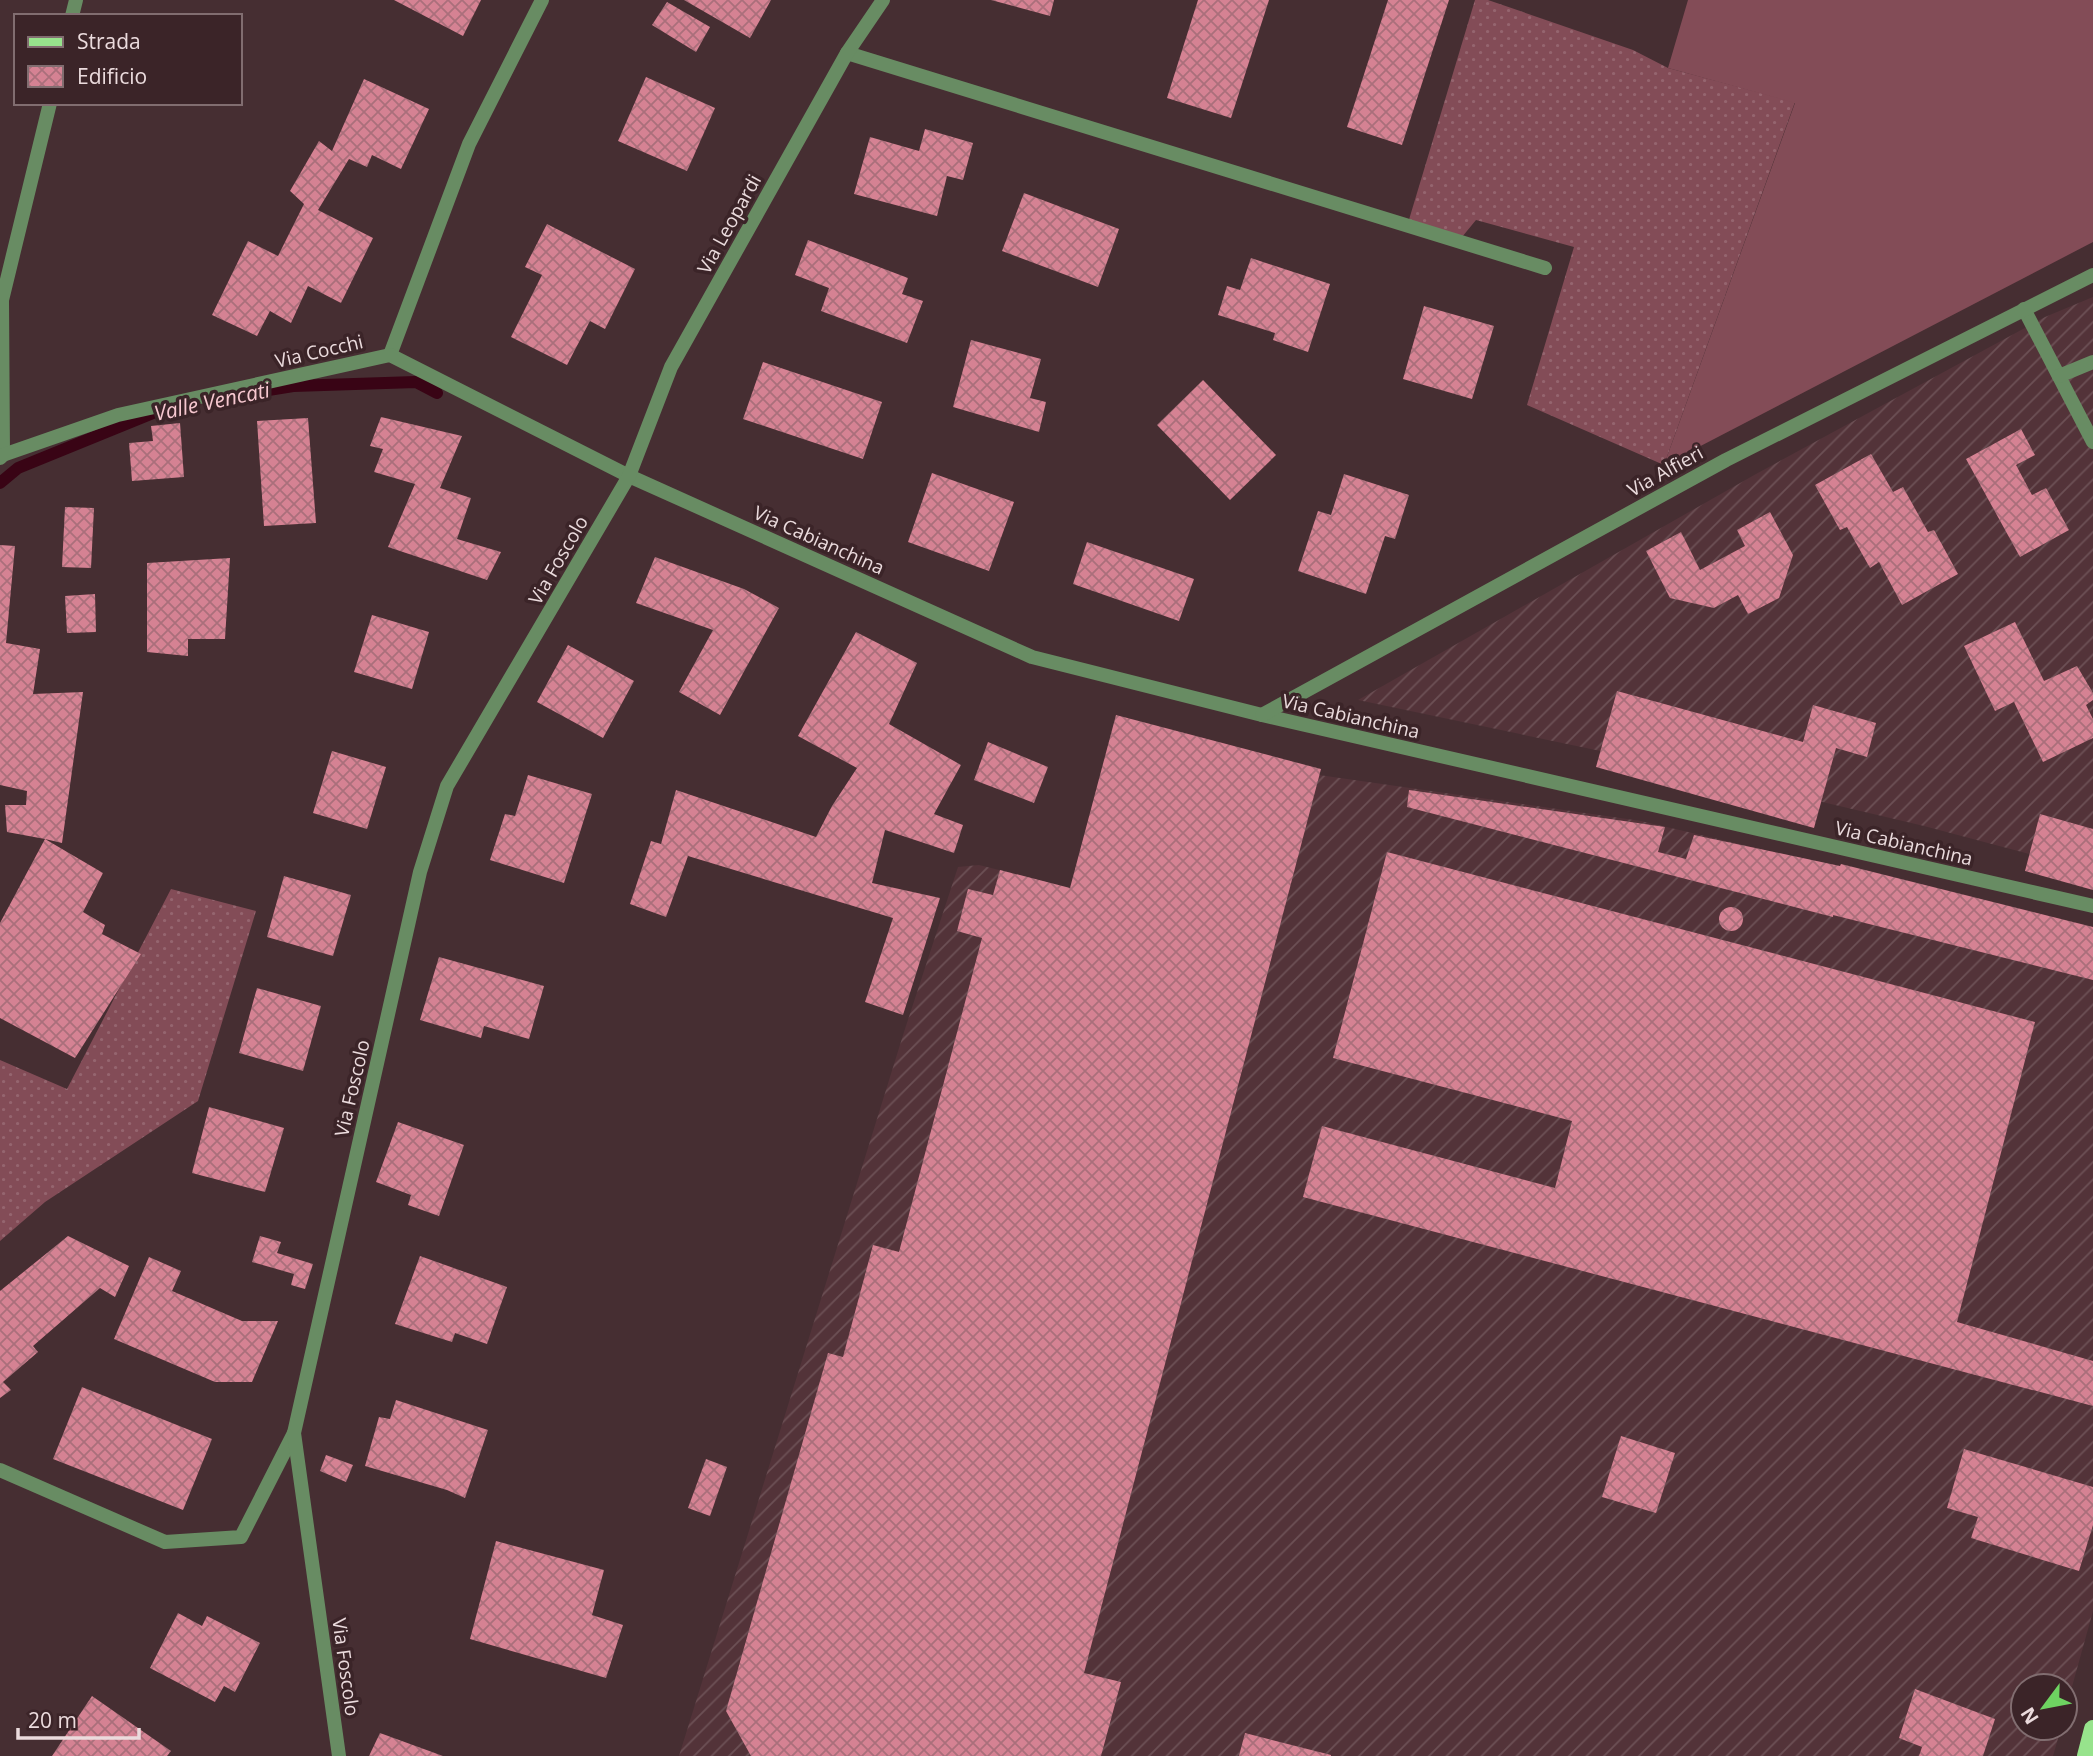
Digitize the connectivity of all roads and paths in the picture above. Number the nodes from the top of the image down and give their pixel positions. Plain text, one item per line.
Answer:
1 (542, 0) edge
2 (883, 0) edge
3 (847, 53) junction
4 (50, 105) edge
5 (1545, 268) dead end
6 (2093, 275) edge
7 (2024, 309) junction
8 (390, 355) junction
9 (2093, 362) edge
10 (2059, 376) junction
11 (2093, 442) edge
12 (1, 456) edge
13 (629, 476) junction
14 (1262, 715) junction
15 (2093, 906) edge
16 (294, 1433) junction
17 (0, 1470) edge
18 (2093, 1729) edge
19 (339, 1756) edge
20 (2086, 1756) edge

1 - 8 street
2 - 3 street, Via Leopardi
3 - 5 street
3 - 13 street, Via Leopardi
4 - 12 street
6 - 7 street, Via Alfieri
7 - 10 street
7 - 14 street, Via Alfieri
8 - 12 street, Via Cocchi
8 - 13 street, Via Cocchi
9 - 10 street
10 - 11 street
13 - 14 street, Via Cabianchina
13 - 16 street, Via Foscolo
14 - 15 street, Via Cabianchina
16 - 17 street
16 - 19 street, Via Foscolo
18 - 20 main road

